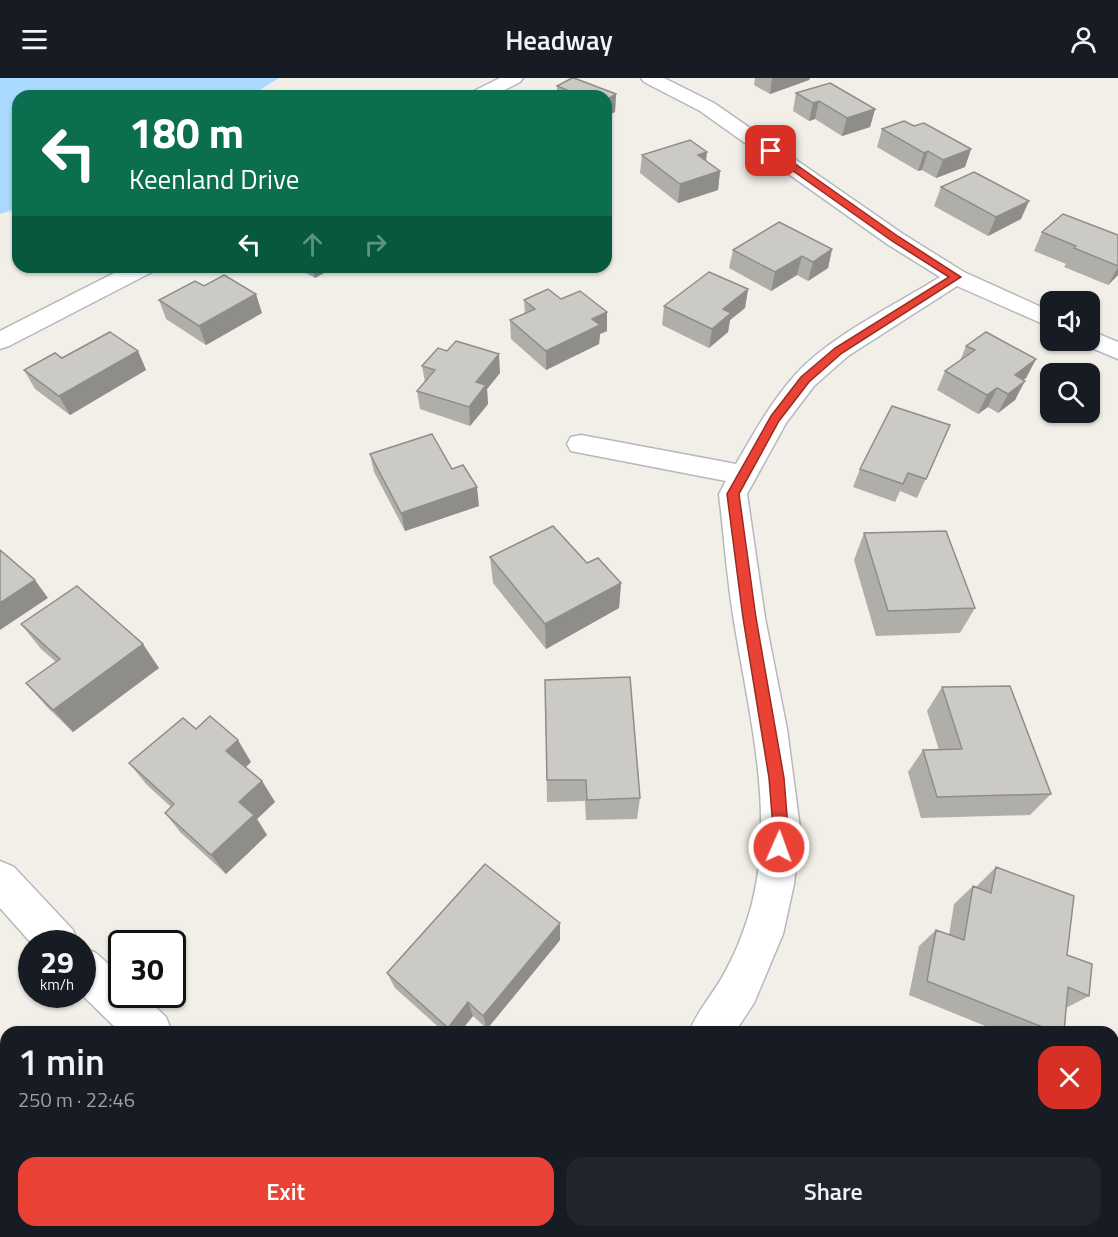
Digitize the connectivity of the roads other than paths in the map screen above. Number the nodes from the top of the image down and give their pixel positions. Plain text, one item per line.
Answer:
1 (514, 78) edge
2 (650, 78) edge
3 (491, 90) edge
4 (132, 273) edge
5 (956, 277) junction
6 (1040, 315) edge
7 (0, 341) edge
8 (1100, 343) edge
9 (1118, 351) edge
10 (581, 444) dead end
11 (744, 475) junction
12 (0, 880) edge
13 (45, 930) edge
14 (96, 980) edge
15 (145, 1026) edge
16 (714, 1026) edge

1 - 3 street
2 - 5 street
4 - 7 street
5 - 6 street
5 - 11 street
8 - 9 street
10 - 11 street
11 - 16 street
12 - 13 street
14 - 15 street

